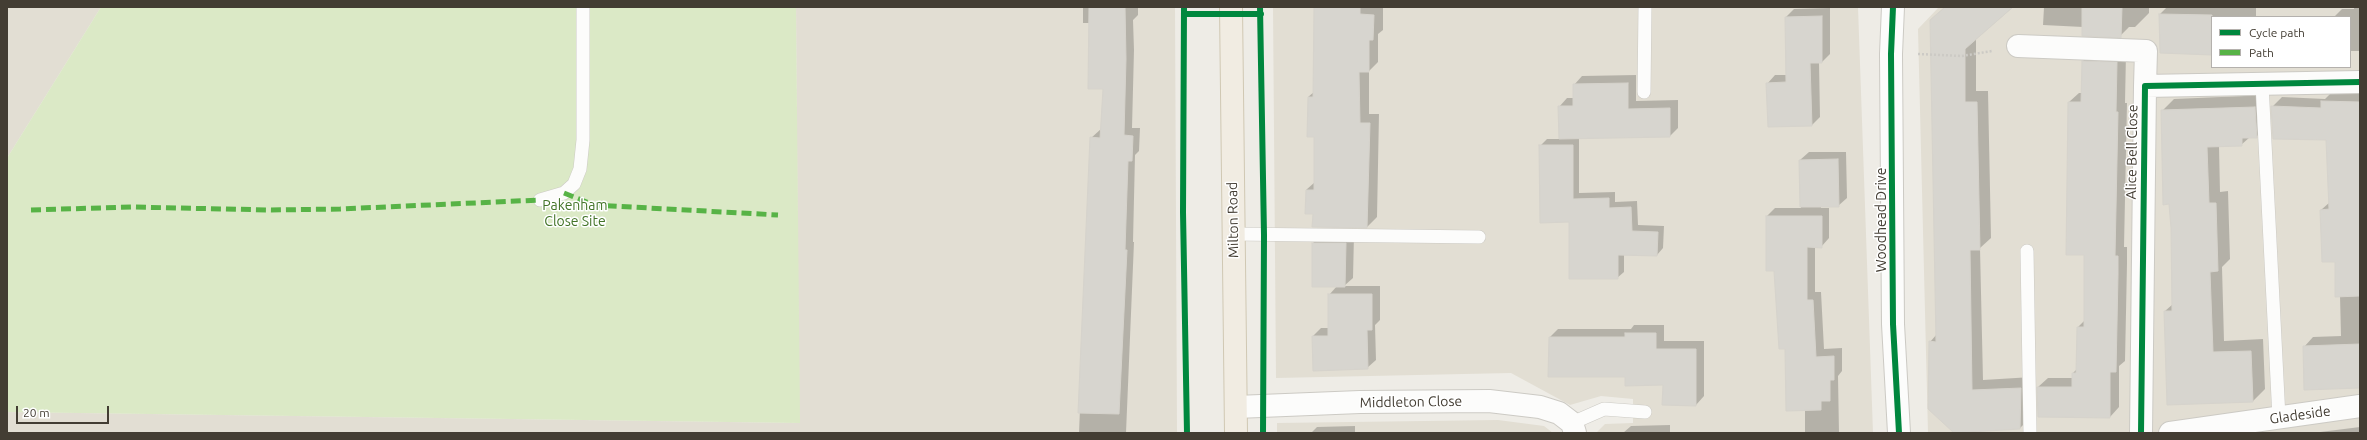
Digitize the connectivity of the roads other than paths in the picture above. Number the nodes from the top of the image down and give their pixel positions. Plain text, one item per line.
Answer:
1 (583, 7) edge
2 (1231, 7) edge
3 (1645, 7) edge
4 (1893, 7) edge
5 (2018, 46) road end
6 (2360, 82) edge
7 (2262, 84) junction
8 (2145, 86) junction
9 (1644, 92) dead end
10 (540, 200) dead end
11 (1232, 234) junction
12 (1479, 237) dead end
13 (2027, 251) dead end
14 (2360, 406) edge
15 (1236, 407) junction
16 (1645, 412) dead end
17 (2279, 418) junction
18 (1573, 428) edge
19 (1236, 433) edge
20 (1899, 433) edge
21 (2030, 433) edge
22 (2141, 433) edge
23 (2170, 433) edge

1 - 10 lane
2 - 11 main road, Milton Road
3 - 9 lane
4 - 20 street, Woodhead Drive
5 - 8 street, Alice Bell Close
6 - 7 street, Alice Bell Close
7 - 8 street, Alice Bell Close
7 - 17 lane
8 - 22 street, Alice Bell Close
11 - 12 lane
11 - 15 main road, Milton Road
13 - 21 lane
14 - 17 street, Gladeside
15 - 18 street, Middleton Close
15 - 19 main road, Milton Road
16 - 18 lane
17 - 23 street, Gladeside

